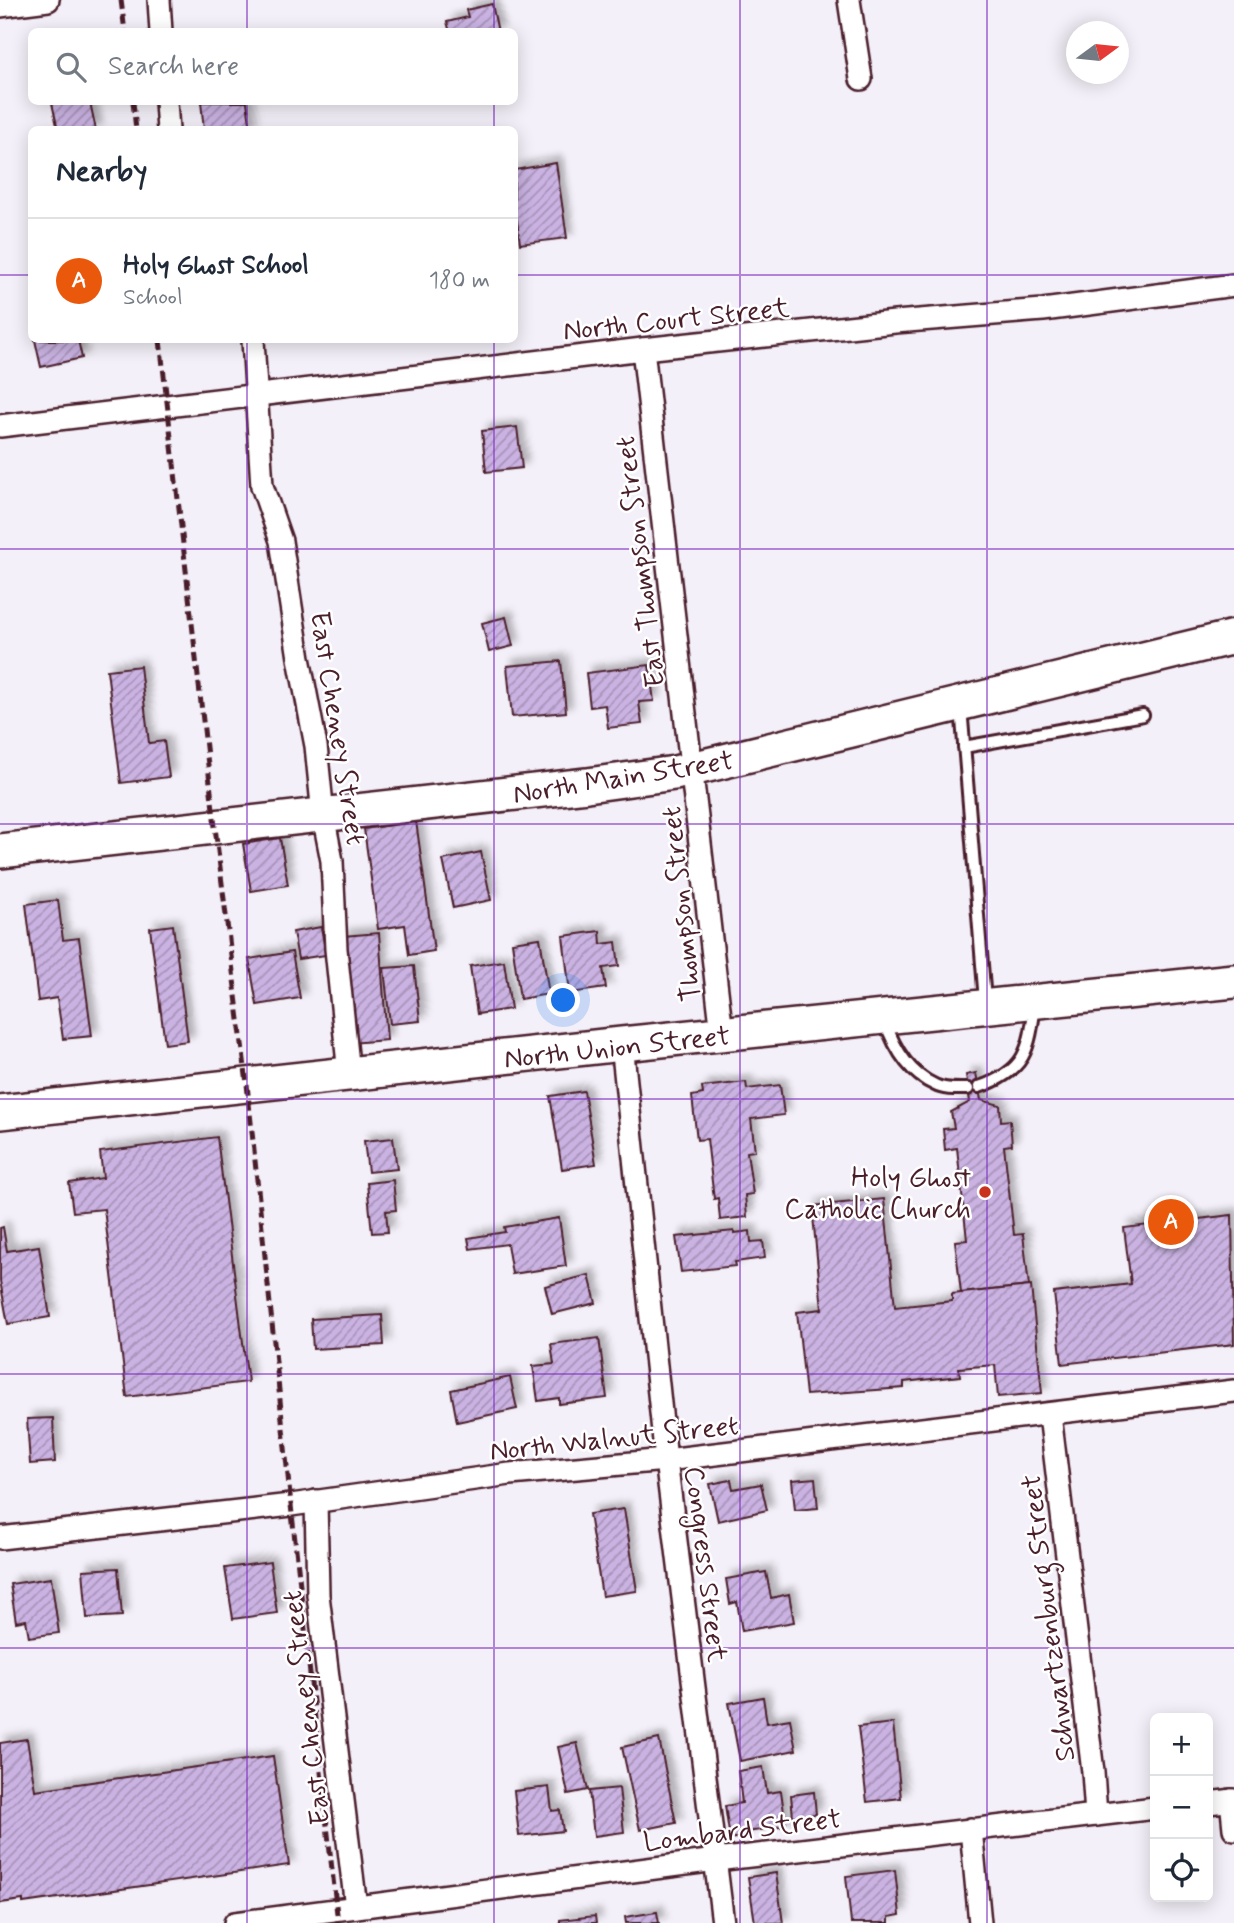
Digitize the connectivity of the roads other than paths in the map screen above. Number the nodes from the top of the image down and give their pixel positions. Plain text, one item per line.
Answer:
1 (48, 0) edge
2 (159, 0) edge
3 (849, 0) edge
4 (0, 5) edge
5 (161, 28) edge
6 (861, 79) dead end
7 (166, 105) edge
8 (168, 126) edge
9 (1234, 285) edge
10 (253, 343) edge
11 (643, 349) junction
12 (256, 395) junction
13 (0, 426) edge
14 (1234, 637) edge
15 (960, 704) junction
16 (1143, 715) dead end
17 (964, 747) junction
18 (692, 768) junction
19 (323, 815) junction
20 (0, 851) edge
21 (1234, 981) edge
22 (1035, 1003) junction
23 (986, 1008) junction
24 (885, 1018) junction
25 (723, 1034) junction
26 (622, 1044) junction
27 (349, 1074) junction
28 (0, 1112) edge
29 (1234, 1391) edge
30 (1050, 1415) junction
31 (666, 1460) junction
32 (316, 1501) junction
33 (0, 1538) edge
34 (1232, 1800) edge
35 (1213, 1802) edge
36 (1150, 1809) edge
37 (1096, 1815) junction
38 (971, 1829) junction
39 (1234, 1829) edge
40 (716, 1860) junction
41 (346, 1908) junction
42 (315, 1918) edge
43 (235, 1923) edge
44 (723, 1923) edge
45 (980, 1923) edge

1 - 4 street
2 - 5 street
3 - 6 street
7 - 8 street
9 - 11 street, North Court Street
10 - 12 street, East Cheney Street
11 - 12 street, North Court Street
11 - 18 street, East Thompson Street
12 - 13 street, North Court Street
12 - 19 street, East Cheney Street
14 - 15 main road, North Main Street
15 - 17 lane
15 - 18 main road, North Main Street
16 - 17 lane
17 - 23 lane
18 - 19 main road, North Main Street
18 - 25 street, Thompson Street
19 - 20 main road, North Main Street
19 - 27 street, East Cheney Street
21 - 22 main road, North Union Street
22 - 23 main road, North Union Street
22 - 24 lane
23 - 24 main road, North Union Street
24 - 25 main road, North Union Street
25 - 26 main road, North Union Street
26 - 27 main road, North Union Street
26 - 31 street, Congress Street
27 - 28 main road, North Union Street
29 - 30 street, North Walnut Street
30 - 31 street, North Walnut Street
30 - 37 street, Schwartzenburg Street
31 - 32 street, North Walnut Street
31 - 40 street, Congress Street
32 - 33 street, North Walnut Street
32 - 41 street, East Cheney Street
34 - 35 street
34 - 39 street
36 - 37 street, Lombard Street
37 - 38 street, Lombard Street
38 - 40 street, Lombard Street
38 - 45 street
40 - 41 street, Lombard Street
40 - 44 street, Congress Street
41 - 42 street, Lombard Street
42 - 43 street, Lombard Street

